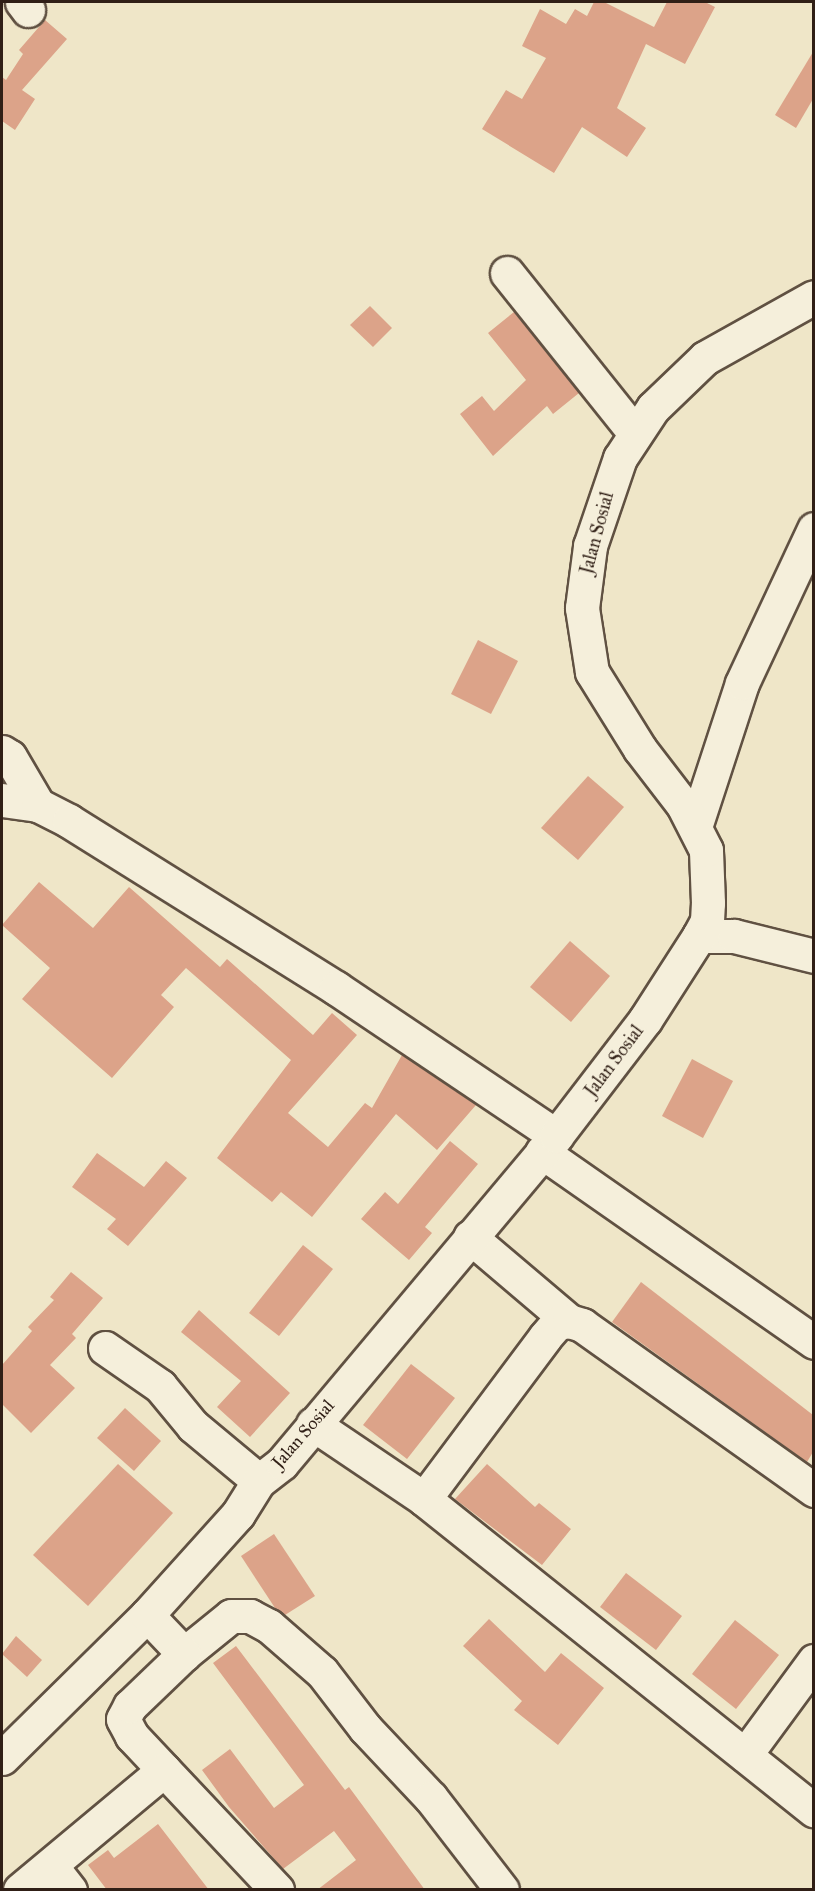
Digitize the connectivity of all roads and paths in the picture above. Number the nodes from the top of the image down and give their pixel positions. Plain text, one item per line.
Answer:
1 (507, 273) dead end
2 (813, 297) edge
3 (634, 432) junction
4 (811, 541) edge
5 (2, 752) edge
6 (2, 800) edge
7 (38, 805) junction
8 (695, 827) junction
9 (699, 936) junction
10 (813, 956) edge
11 (549, 1144) junction
12 (470, 1237) junction
13 (569, 1321) junction
14 (813, 1342) edge
15 (105, 1348) dead end
16 (313, 1424) junction
17 (259, 1481) junction
18 (813, 1490) edge
19 (424, 1498) junction
20 (147, 1615) junction
21 (184, 1654) junction
22 (813, 1661) edge
23 (745, 1755) junction
24 (2, 1758) edge
25 (164, 1770) junction
26 (813, 1810) edge
27 (60, 1878) edge
28 (20, 1890) edge
29 (277, 1890) edge
30 (502, 1890) edge

1 - 3 street
2 - 3 street, Jalan Sosial
3 - 8 street, Jalan Sosial
4 - 8 street
5 - 7 street
6 - 7 street
7 - 11 street
8 - 9 street, Jalan Sosial
9 - 10 street
9 - 11 street, Jalan Sosial
11 - 12 street, Jalan Sosial
11 - 14 street
12 - 13 street
12 - 16 street, Jalan Sosial
13 - 18 street
13 - 19 street
15 - 17 street
16 - 17 street, Jalan Sosial
16 - 19 street
17 - 20 street, Jalan Sosial
19 - 23 street
20 - 21 street
20 - 24 street, Jalan Sosial
21 - 25 street
21 - 30 street
22 - 23 street
23 - 26 street
25 - 27 street
25 - 29 street
27 - 28 street

